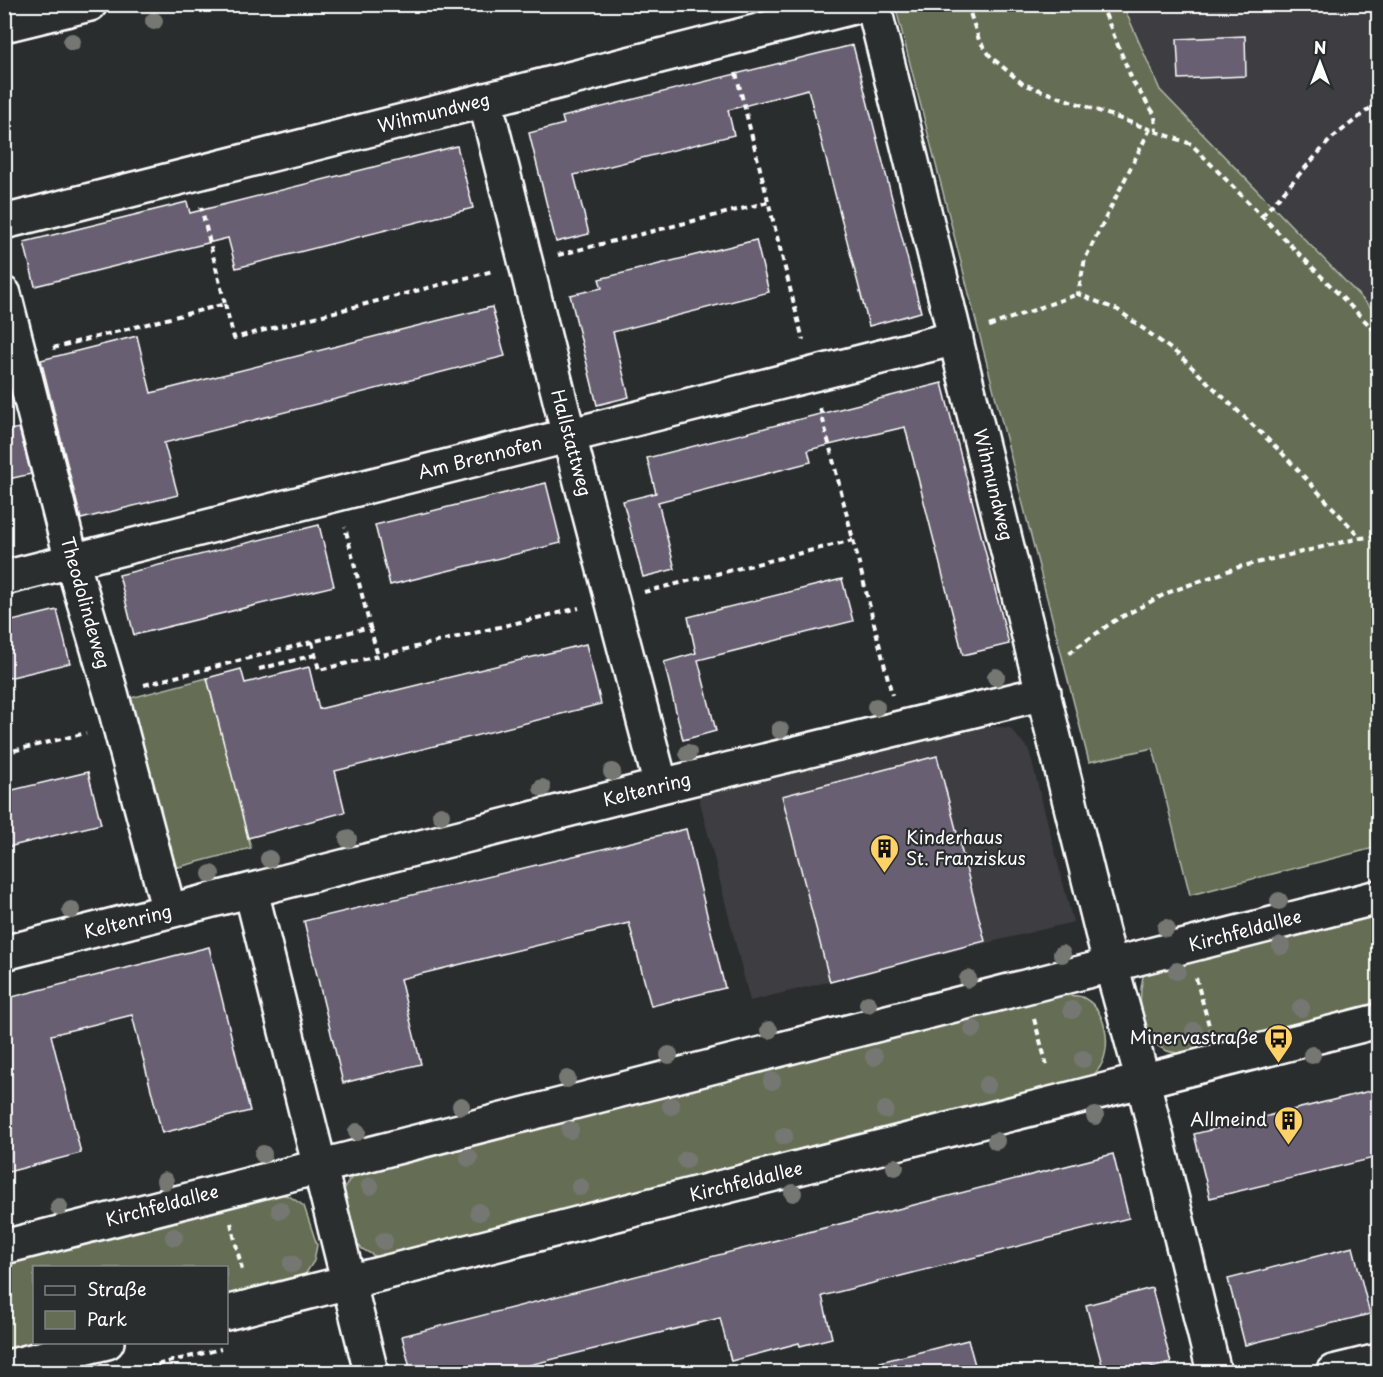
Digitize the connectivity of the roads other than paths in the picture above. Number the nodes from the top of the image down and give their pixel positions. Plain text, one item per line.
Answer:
1 (90, 4) edge
2 (865, 4) edge
3 (873, 4) edge
4 (4, 26) edge
5 (485, 100) junction
6 (4, 222) edge
7 (4, 294) edge
8 (956, 338) junction
9 (569, 436) junction
10 (72, 561) junction
11 (4, 578) edge
12 (1044, 693) junction
13 (661, 786) junction
14 (251, 891) junction
15 (1378, 897) edge
16 (169, 911) junction
17 (4, 953) edge
18 (1111, 966) junction
19 (1378, 1022) edge
20 (1143, 1081) junction
21 (319, 1166) junction
22 (4, 1247) edge
23 (349, 1282) junction
24 (239, 1309) edge
25 (99, 1344) edge
26 (1378, 1361) edge
27 (4, 1368) edge
28 (371, 1372) edge
29 (1214, 1372) edge
30 (1333, 1372) edge

1 - 4 street
2 - 5 street, Wihmundweg
3 - 8 street, Wihmundweg
5 - 6 street, Wihmundweg
5 - 9 street, Hallstattweg
7 - 10 street, Theodolindeweg
8 - 9 street, Am Brennofen
8 - 12 street, Wihmundweg
9 - 10 street, Am Brennofen
9 - 13 street, Hallstattweg
10 - 11 street, Am Brennofen
10 - 16 street, Theodolindeweg
12 - 13 street, Keltenring
12 - 18 street, Wihmundweg
13 - 14 street, Keltenring
14 - 16 street, Keltenring
14 - 21 street
15 - 18 street, Kirchfeldallee
16 - 17 street, Keltenring
18 - 20 street
18 - 21 street, Kirchfeldallee
19 - 20 street, Kirchfeldallee
20 - 23 street, Kirchfeldallee
20 - 29 street
21 - 22 street, Kirchfeldallee
21 - 23 street
23 - 24 street, Kirchfeldallee
23 - 28 street
25 - 27 street
26 - 30 street

